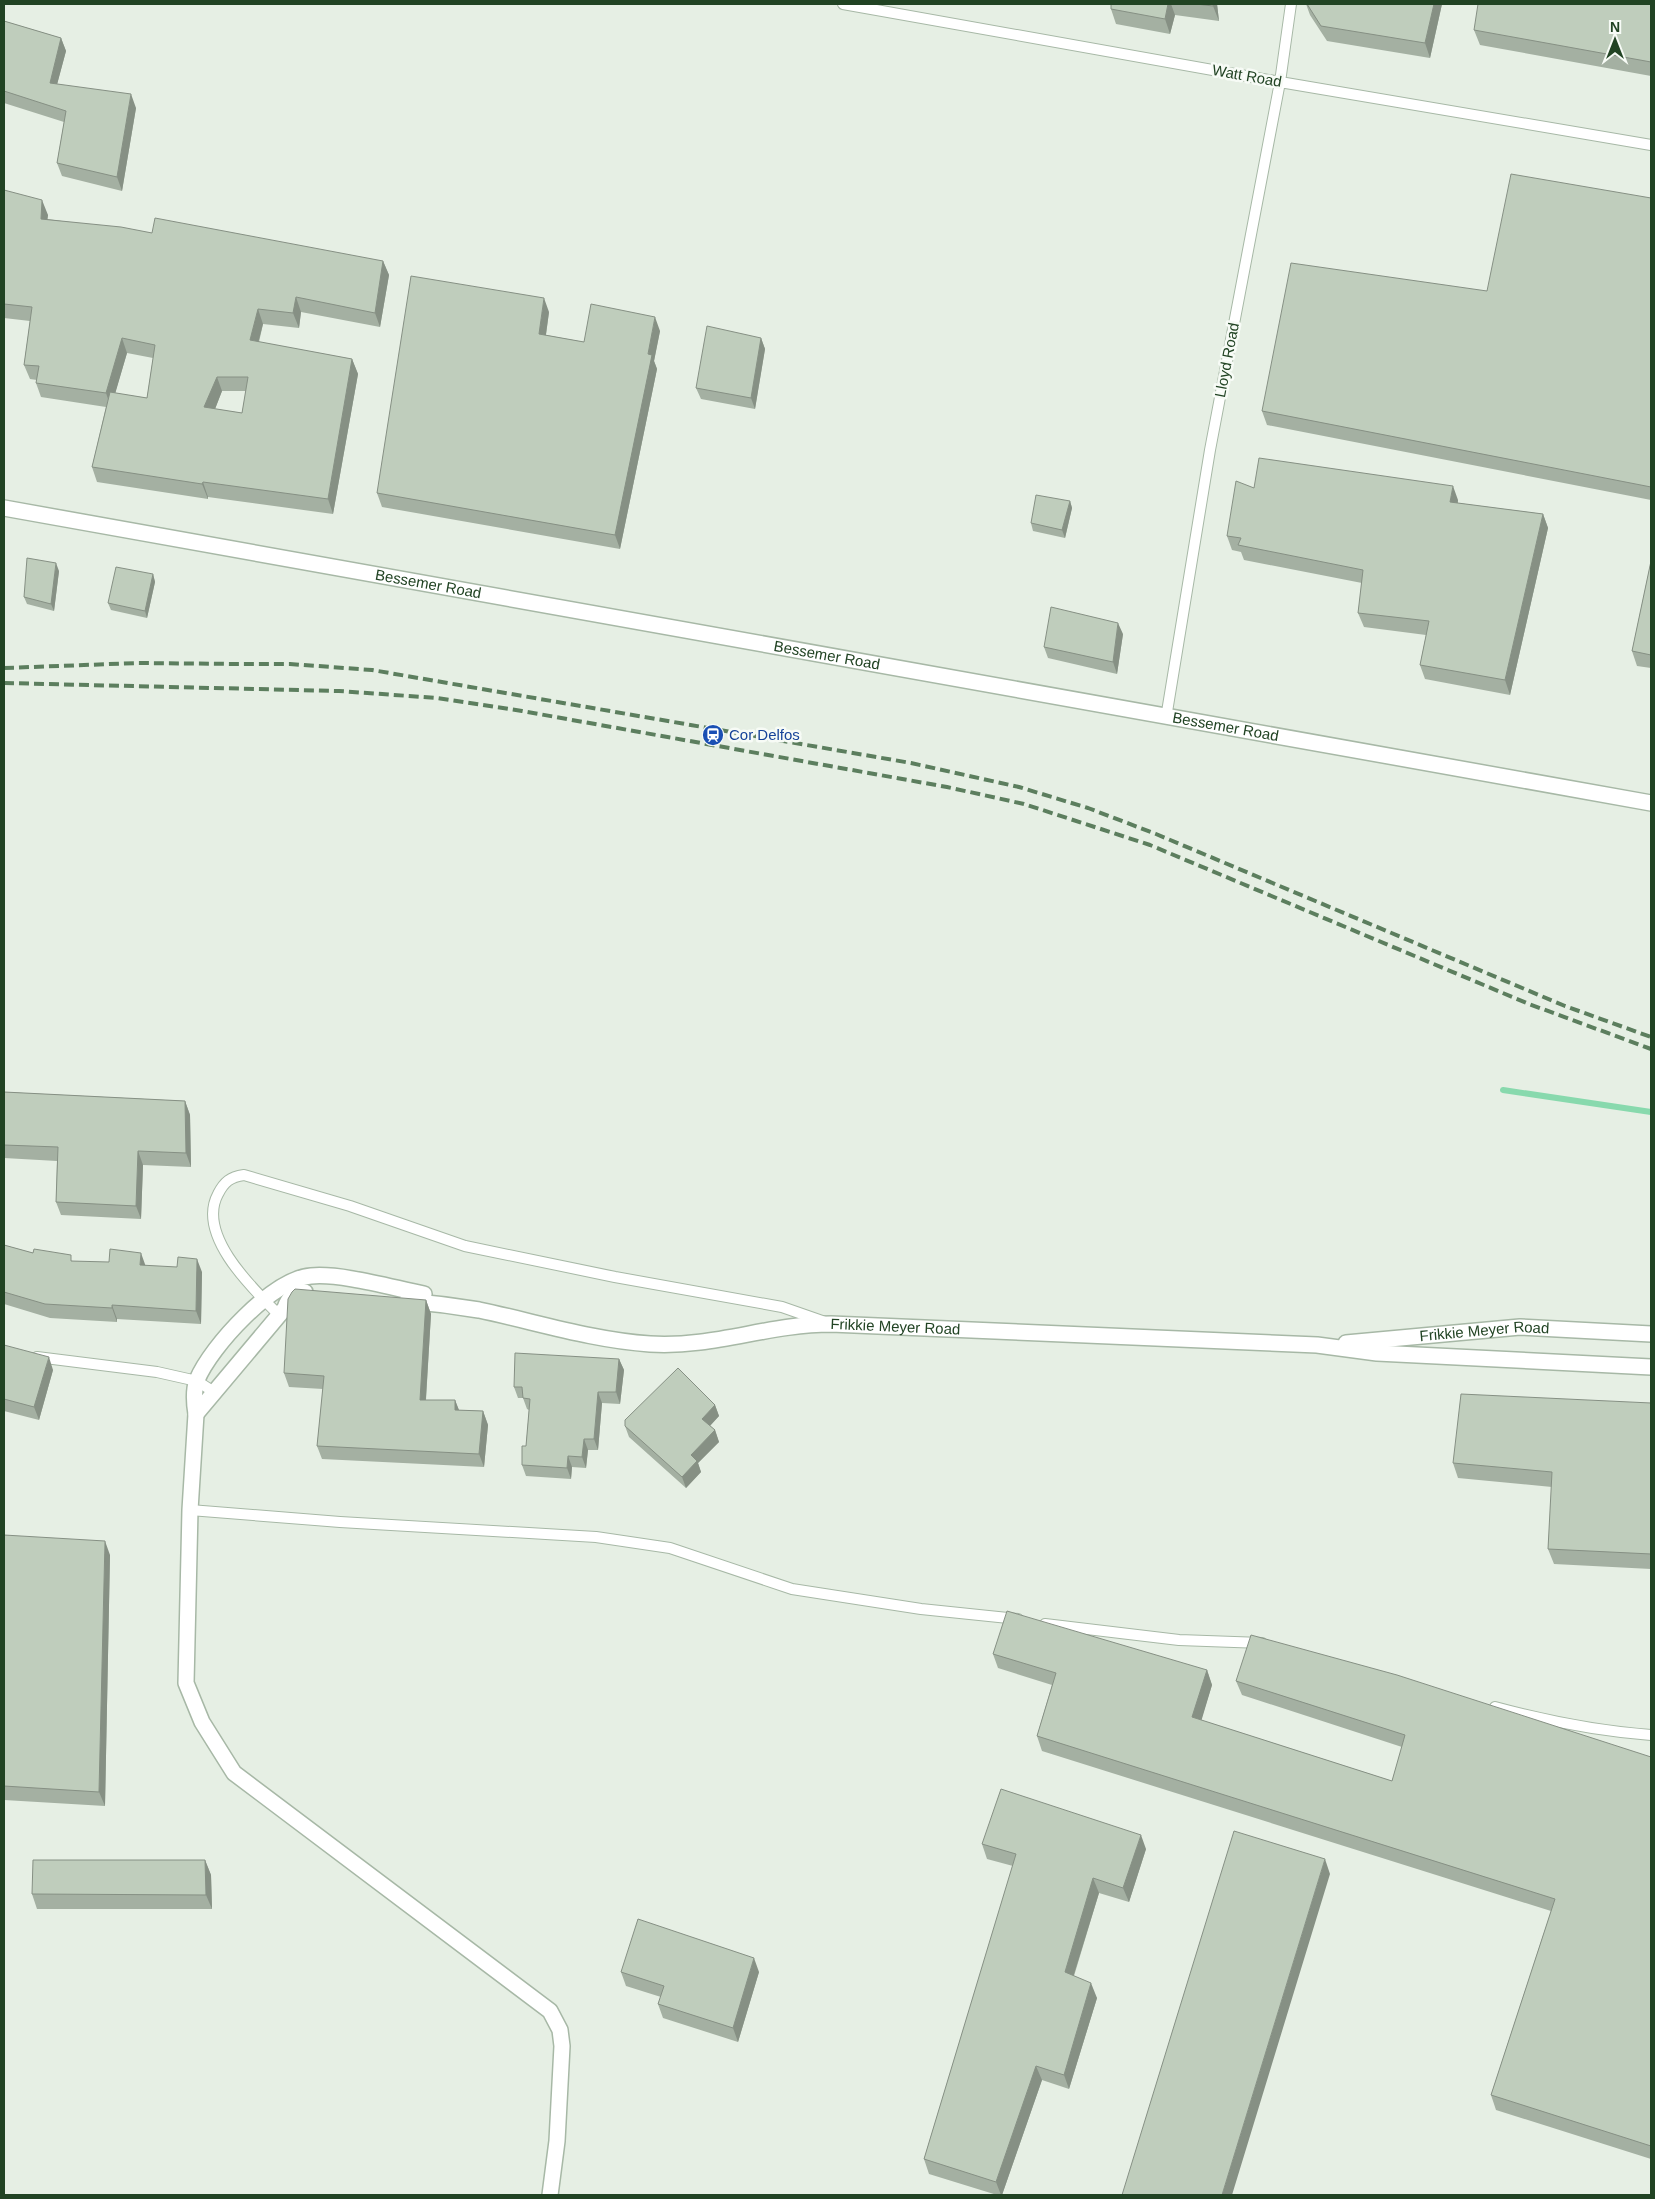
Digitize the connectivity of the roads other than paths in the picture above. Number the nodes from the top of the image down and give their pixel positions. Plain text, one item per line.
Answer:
1 (843, 4) edge
2 (1291, 4) edge
3 (1280, 82) junction
4 (1651, 145) edge
5 (4, 508) edge
6 (1166, 718) junction
7 (1651, 803) edge
8 (324, 1294) edge
9 (360, 1296) edge
10 (264, 1300) junction
11 (478, 1310) junction
12 (279, 1315) junction
13 (831, 1324) junction
14 (1651, 1334) edge
15 (1317, 1345) junction
16 (22, 1356) edge
17 (1651, 1367) edge
18 (197, 1381) junction
19 (214, 1392) junction
20 (196, 1414) junction
21 (190, 1510) junction
22 (1276, 1645) edge
23 (1486, 1705) edge
24 (1651, 1735) edge
25 (550, 2195) edge

1 - 3 lane, Watt Road
2 - 3 lane, Lloyd Road
3 - 4 lane, Watt Road
3 - 6 lane, Lloyd Road
5 - 6 street, Bessemer Road
6 - 7 street, Bessemer Road
8 - 12 street
9 - 11 street
10 - 11 street
10 - 12 lane
10 - 13 lane
10 - 18 street
11 - 13 street, Frikkie Meyer Road
12 - 19 street
13 - 15 street, Frikkie Meyer Road
14 - 15 street, Frikkie Meyer Road
15 - 17 street, Frikkie Meyer Road
16 - 18 lane
18 - 19 lane
18 - 20 street
19 - 20 street
20 - 21 street
21 - 22 lane
21 - 25 street
23 - 24 lane

